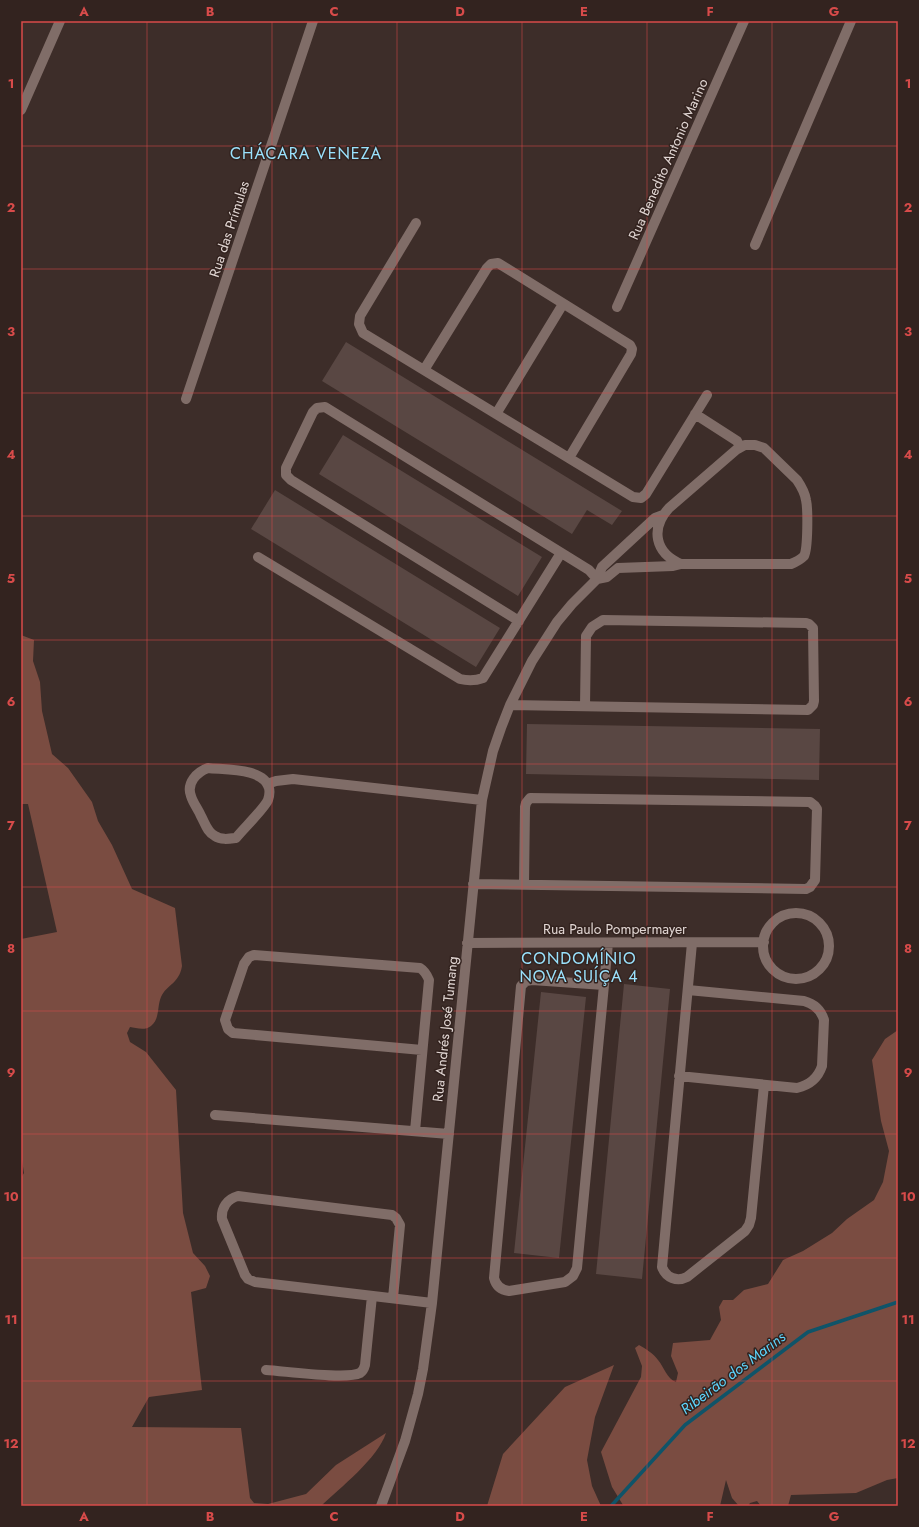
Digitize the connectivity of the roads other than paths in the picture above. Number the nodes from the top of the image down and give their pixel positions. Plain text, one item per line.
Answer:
1 (60, 21) edge
2 (313, 21) edge
3 (744, 21) edge
4 (850, 21) edge
5 (21, 110) edge
6 (416, 223) dead end
7 (755, 245) dead end
8 (563, 304) junction
9 (617, 307) dead end
10 (424, 370) junction
11 (707, 395) dead end
12 (186, 399) dead end
13 (496, 414) junction
14 (695, 414) junction
15 (740, 447) junction
16 (570, 458) junction
17 (663, 515) junction
18 (561, 553) junction
19 (258, 557) dead end
20 (681, 564) junction
21 (597, 579) junction
22 (519, 621) junction
23 (510, 705) junction
24 (585, 706) junction
25 (267, 784) junction
26 (482, 800) junction
27 (473, 884) junction
28 (524, 884) junction
29 (764, 942) junction
30 (467, 943) junction
31 (608, 943) junction
32 (692, 943) junction
33 (604, 985) junction
34 (688, 990) junction
35 (422, 1050) junction
36 (679, 1076) junction
37 (764, 1085) junction
38 (215, 1115) dead end
39 (415, 1131) junction
40 (448, 1134) junction
41 (372, 1296) junction
42 (393, 1298) junction
43 (432, 1303) junction
44 (266, 1370) dead end
45 (381, 1506) edge

1 - 5 street
2 - 12 street, Rua das Prímulas
3 - 9 street, Rua Benedito Antonio Marino
4 - 7 street
6 - 10 street
8 - 10 street
8 - 13 street
8 - 16 street
10 - 13 street
11 - 14 street
13 - 16 street
14 - 15 street
14 - 16 street
15 - 17 street
15 - 20 street
17 - 20 street
17 - 21 street
18 - 21 street
18 - 22 street
18 - 22 street
19 - 22 street
20 - 21 street
21 - 23 street, Rua Andrés José Tumang
23 - 24 street
23 - 26 street, Rua Andrés José Tumang
24 - 24 street
25 - 25 street
25 - 26 street
26 - 27 street, Rua Andrés José Tumang
27 - 28 street
27 - 30 street, Rua Andrés José Tumang
28 - 28 street
29 - 29 street
29 - 32 street, Rua Paulo Pompermayer
30 - 31 street, Rua Paulo Pompermayer
30 - 40 street, Rua Andrés José Tumang
31 - 32 street, Rua Paulo Pompermayer
31 - 33 street
32 - 34 street
33 - 33 street
34 - 36 street
34 - 37 street
35 - 35 street
35 - 39 street
36 - 37 street
36 - 37 street
38 - 39 street
39 - 40 street
40 - 43 street, Rua Andrés José Tumang
41 - 42 street
41 - 42 street
41 - 44 street
42 - 43 street
43 - 45 street, Rua Andrés José Tumang

